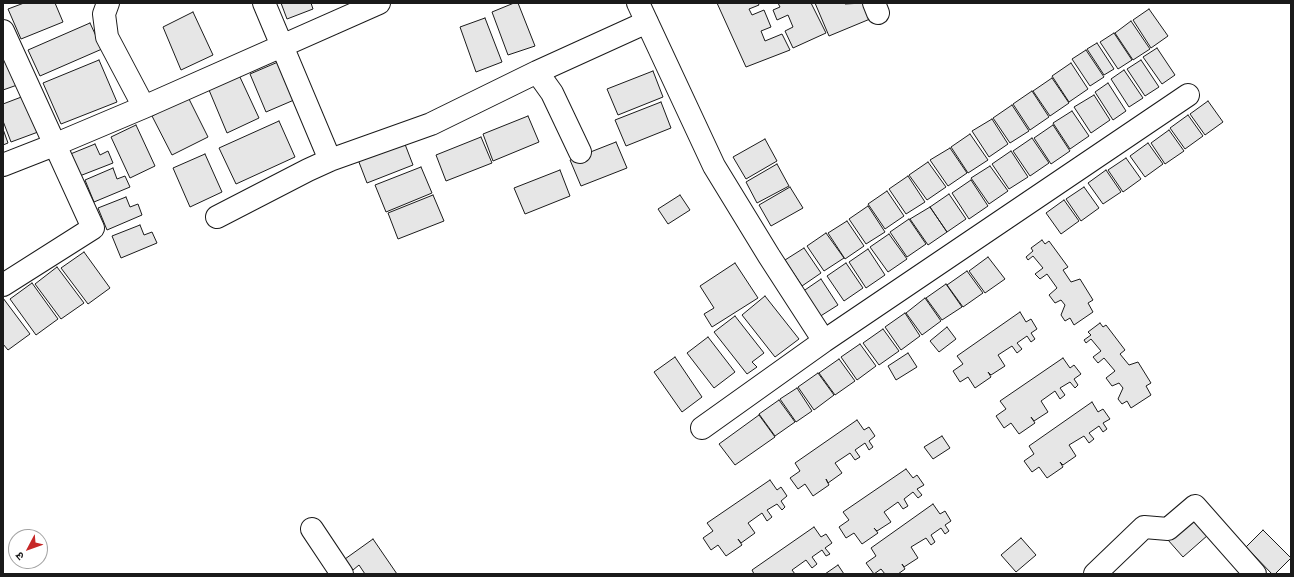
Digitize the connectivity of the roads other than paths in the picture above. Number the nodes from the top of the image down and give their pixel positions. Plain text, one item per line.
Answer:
1 (108, 3) edge
2 (264, 3) edge
3 (379, 3) edge
4 (642, 13) edge
5 (3, 30) edge
6 (283, 46) junction
7 (537, 72) junction
8 (1188, 95) dead end
9 (144, 107) junction
10 (54, 145) junction
11 (580, 152) dead end
12 (330, 160) junction
13 (3, 164) edge
14 (217, 217) dead end
15 (3, 285) edge
16 (824, 341) junction
17 (702, 428) dead end
18 (312, 529) dead end
19 (1253, 573) edge
20 (342, 574) edge
21 (1095, 574) edge

1 - 9 street
2 - 6 street
3 - 6 street
4 - 7 street
4 - 16 street
5 - 10 street
6 - 9 street
6 - 12 street
7 - 11 street
7 - 12 street
8 - 16 street
9 - 10 street
10 - 13 street
10 - 15 street
12 - 14 street
16 - 17 street
18 - 20 street
19 - 21 street

